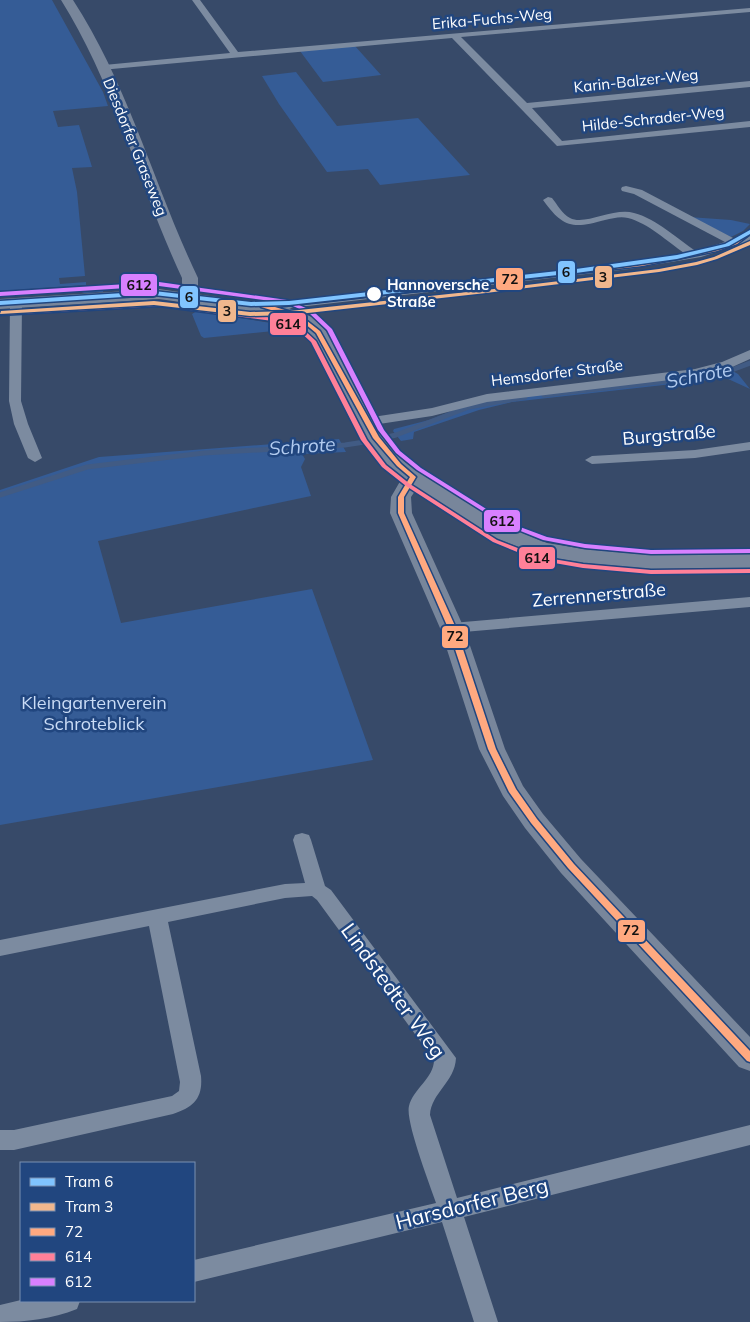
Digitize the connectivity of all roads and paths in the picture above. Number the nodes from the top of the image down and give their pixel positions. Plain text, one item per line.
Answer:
1 (67, 0) edge
2 (196, 0) edge
3 (750, 10) edge
4 (455, 36) junction
5 (236, 55) junction
6 (104, 68) junction
7 (750, 84) edge
8 (525, 106) junction
9 (750, 124) edge
10 (626, 188) dead end
11 (548, 200) dead end
12 (750, 237) edge
13 (735, 243) junction
14 (694, 255) junction
15 (185, 296) junction
16 (8, 304) edge
17 (264, 307) junction
18 (750, 354) edge
19 (373, 434) junction
20 (750, 446) edge
21 (35, 458) dead end
22 (592, 460) dead end
23 (413, 477) junction
24 (750, 561) edge
25 (750, 602) edge
26 (452, 628) junction
27 (302, 840) dead end
28 (314, 889) junction
29 (157, 916) junction
30 (0, 948) edge
31 (750, 1058) edge
32 (750, 1135) edge
33 (0, 1140) edge
34 (449, 1210) junction
35 (195, 1271) edge
36 (64, 1302) edge
37 (0, 1317) edge
38 (486, 1322) edge

1 - 6 main road, Diesdorfer Graseweg
2 - 5 street
3 - 4 street, Erika-Fuchs-Weg
4 - 5 street, Erika-Fuchs-Weg
4 - 8 street
5 - 6 street, Erika-Fuchs-Weg
6 - 15 main road, Diesdorfer Graseweg
7 - 8 street, Karin-Balzer-Weg
8 - 9 street, Hilde-Schrader-Weg
10 - 13 street
11 - 14 street
12 - 13 street
13 - 14 street
14 - 17 street
15 - 16 main road
15 - 17 main road
16 - 21 street
17 - 19 main road
18 - 19 street, Hemsdorfer Straße
19 - 23 main road
20 - 22 street, Burgstraße
23 - 24 main road
23 - 26 main road
25 - 26 street, Zerrennerstraße
26 - 31 main road
27 - 28 street
28 - 29 street
28 - 34 street, Lindstedter Weg
29 - 30 street
29 - 33 street
32 - 34 street, Harsdorfer Berg
34 - 35 street, Harsdorfer Berg
34 - 38 street
36 - 37 street

